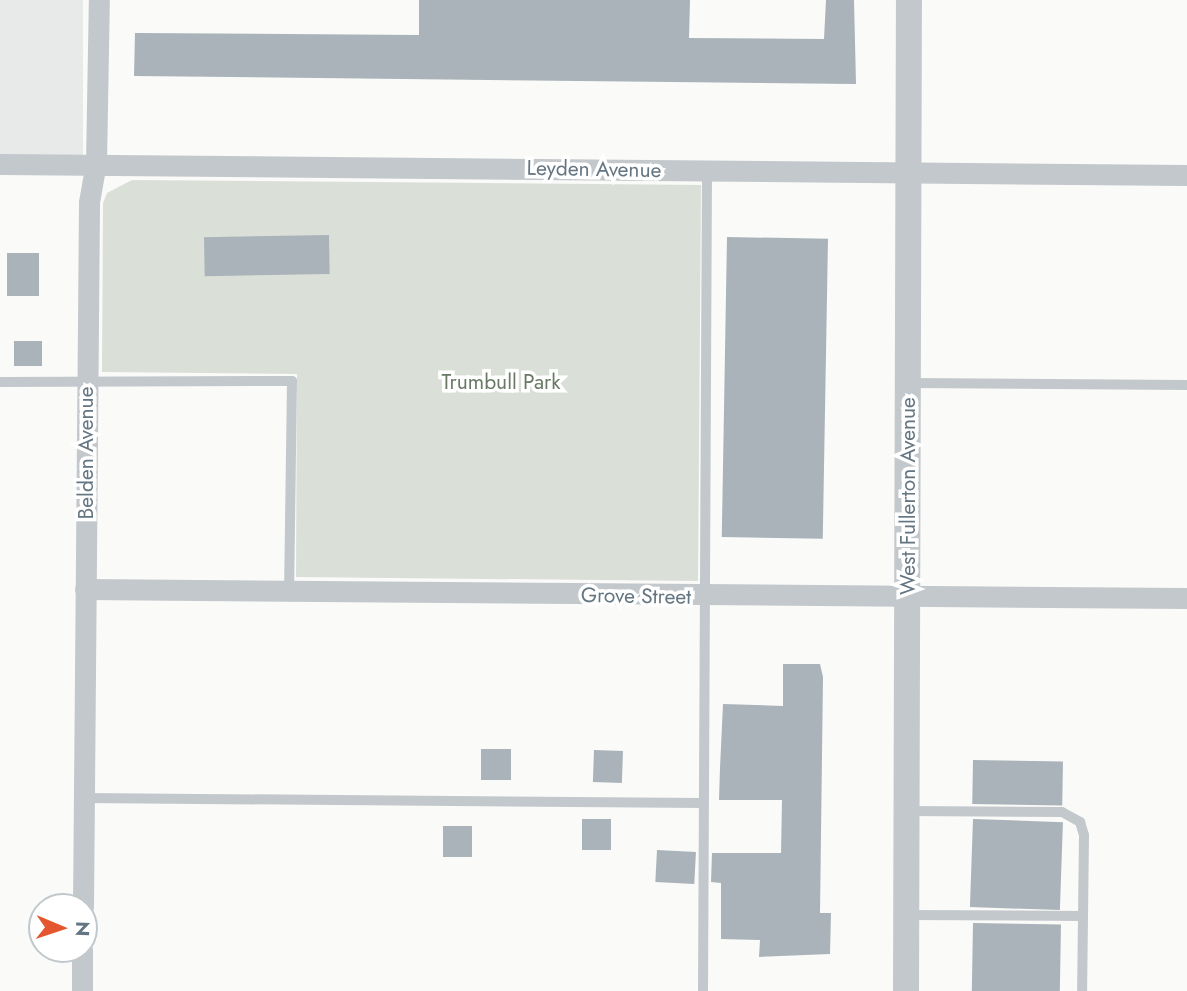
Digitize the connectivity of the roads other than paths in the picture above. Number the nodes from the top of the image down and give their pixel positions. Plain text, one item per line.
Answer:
1 (99, 0) edge
2 (909, 0) edge
3 (0, 163) edge
4 (96, 164) junction
5 (708, 170) junction
6 (909, 172) junction
7 (1187, 175) edge
8 (0, 382) edge
9 (86, 382) junction
10 (909, 383) junction
11 (1187, 386) edge
12 (85, 589) junction
13 (289, 591) junction
14 (908, 596) junction
15 (705, 597) junction
16 (1187, 598) edge
17 (84, 798) junction
18 (703, 803) junction
19 (907, 811) junction
20 (83, 893) edge
21 (907, 915) junction
22 (1083, 916) junction
23 (82, 963) edge
24 (82, 991) edge
25 (703, 991) edge
26 (906, 991) edge
27 (1082, 991) edge

1 - 4 street, Belden Avenue
2 - 6 street, West Fullerton Avenue
3 - 4 street, Leyden Avenue
4 - 5 street, Leyden Avenue
4 - 9 street, Belden Avenue
5 - 6 street, Leyden Avenue
5 - 15 lane
6 - 7 street, Leyden Avenue
6 - 10 street, West Fullerton Avenue
8 - 9 lane
9 - 12 street, Belden Avenue
9 - 13 lane
10 - 11 lane
10 - 14 street, West Fullerton Avenue
12 - 13 street, Grove Street
12 - 17 street, Belden Avenue
13 - 15 street, Grove Street
14 - 15 street, Grove Street
14 - 16 street, Grove Street
14 - 19 street, West Fullerton Avenue
15 - 18 lane
17 - 18 lane
17 - 20 street, Belden Avenue
18 - 25 lane
19 - 21 street, West Fullerton Avenue
19 - 22 lane
21 - 22 lane
21 - 26 street, West Fullerton Avenue
22 - 27 lane
23 - 24 street

